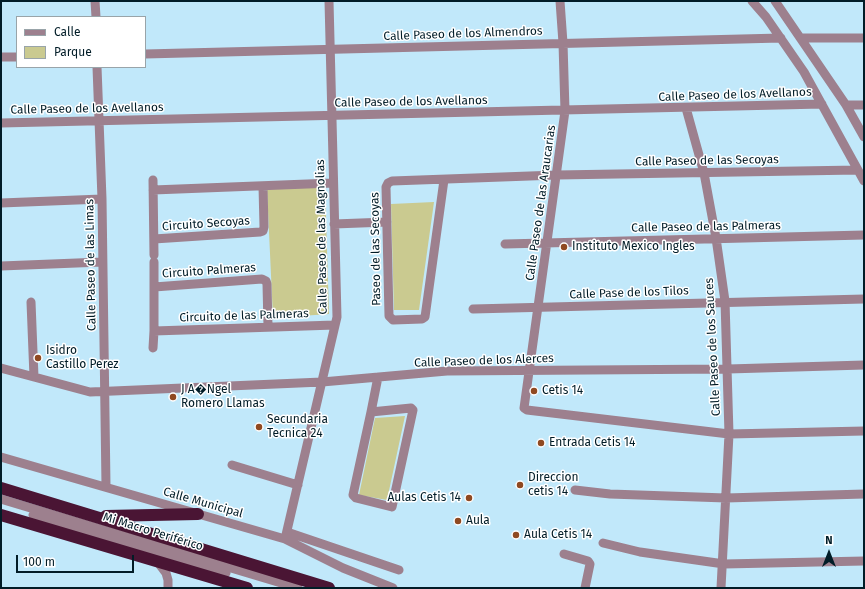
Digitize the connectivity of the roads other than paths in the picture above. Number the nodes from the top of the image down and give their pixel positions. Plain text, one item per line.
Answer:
1 (95, 1) edge
2 (329, 1) edge
3 (560, 1) edge
4 (752, 1) edge
5 (775, 1) edge
6 (96, 16) edge
7 (781, 38) junction
8 (801, 38) junction
9 (864, 38) edge
10 (563, 43) junction
11 (330, 50) junction
12 (146, 54) edge
13 (1, 57) edge
14 (16, 57) edge
15 (818, 64) junction
16 (97, 68) edge
17 (804, 72) junction
18 (822, 104) junction
19 (846, 105) junction
20 (864, 105) edge
21 (686, 108) junction
22 (565, 111) junction
23 (332, 116) junction
24 (100, 121) junction
25 (1, 123) edge
26 (864, 137) edge
27 (858, 170) junction
28 (704, 173) junction
29 (557, 176) junction
30 (152, 180) dead end
31 (444, 180) junction
32 (864, 181) edge
33 (333, 183) junction
34 (263, 186) junction
35 (153, 190) junction
36 (102, 200) junction
37 (1, 203) edge
38 (387, 222) junction
39 (334, 224) junction
40 (864, 235) edge
41 (716, 238) junction
42 (154, 239) junction
43 (548, 242) junction
44 (505, 244) dead end
45 (102, 262) junction
46 (1, 266) edge
47 (154, 287) junction
48 (864, 299) edge
49 (725, 301) junction
50 (31, 302) dead end
51 (539, 308) junction
52 (473, 309) dead end
53 (335, 325) junction
54 (268, 327) junction
55 (154, 331) junction
56 (153, 348) dead end
57 (864, 365) edge
58 (1, 368) edge
59 (728, 369) junction
60 (530, 371) junction
61 (34, 377) junction
62 (378, 377) junction
63 (322, 382) junction
64 (105, 392) junction
65 (371, 412) junction
66 (864, 431) edge
67 (729, 434) junction
68 (1, 457) edge
69 (232, 465) dead end
70 (298, 485) junction
71 (106, 486) junction
72 (1, 488) edge
73 (575, 490) dead end
74 (864, 494) edge
75 (726, 498) junction
76 (1, 499) edge
77 (1, 505) edge
78 (198, 514) junction
79 (1, 515) edge
80 (99, 516) junction
81 (286, 535) junction
82 (602, 543) dead end
83 (564, 554) dead end
84 (157, 561) junction
85 (864, 561) edge
86 (724, 564) junction
87 (399, 570) dead end
88 (231, 585) edge
89 (168, 588) edge
90 (247, 588) edge
91 (277, 588) edge
92 (298, 588) edge
93 (329, 588) edge
94 (393, 588) edge
95 (585, 588) edge
96 (721, 588) edge

1 - 6 street
2 - 11 street, Calle Paseo de las Magnolias
3 - 10 street, Calle Paseo de las Araucarias
4 - 7 street
5 - 8 street
7 - 10 street, Calle Paseo de los Almendros
7 - 17 street
8 - 9 street
8 - 15 street
10 - 11 street, Calle Paseo de los Almendros
10 - 22 street, Calle Paseo de las Araucarias
11 - 12 street, Calle Paseo de los Almendros
11 - 23 street, Calle Paseo de las Magnolias
13 - 14 street
15 - 17 street
15 - 19 street
16 - 24 street, Calle Paseo de las Limas
17 - 18 street
18 - 21 street, Calle Paseo de los Avellanos
18 - 27 street
19 - 20 street
19 - 26 street
21 - 22 street, Calle Paseo de los Avellanos
21 - 28 street, Calle Paseo de los Sauces
22 - 23 street, Calle Paseo de los Avellanos
22 - 29 street, Calle Paseo de las Araucarias
23 - 24 street, Calle Paseo de los Avellanos
23 - 33 street, Calle Paseo de las Magnolias
24 - 25 street, Calle Paseo de los Avellanos
24 - 36 street, Calle Paseo de las Limas
27 - 28 street, Calle Paseo de las Secoyas
27 - 32 street
28 - 29 street, Calle Paseo de las Secoyas
28 - 41 street, Calle Paseo de los Sauces
29 - 31 street, Paseo de las Secoyas
29 - 43 street, Calle Paseo de las Araucarias
30 - 35 street
31 - 38 street, Paseo de las Secoyas
31 - 38 street, Paseo de las Secoyas
33 - 34 street
33 - 39 street, Calle Paseo de las Magnolias
34 - 35 street
34 - 42 street, Circuito Secoyas
35 - 42 street
36 - 37 street
36 - 45 street, Calle Paseo de las Limas
38 - 39 street
39 - 53 street, Calle Paseo de las Magnolias
40 - 41 street, Calle Paseo de las Palmeras
41 - 43 street, Calle Paseo de las Palmeras
41 - 49 street, Calle Paseo de los Sauces
42 - 47 street
43 - 44 street, Calle Paseo de las Palmeras
43 - 51 street, Calle Paseo de las Araucarias
45 - 46 street
45 - 64 street, Calle Paseo de las Limas
47 - 54 street, Circuito Palmeras
47 - 55 street
48 - 49 street, Calle Pase de los Tilos
49 - 51 street, Calle Pase de los Tilos
49 - 59 street, Calle Paseo de los Sauces
50 - 61 street
51 - 52 street, Calle Pase de los Tilos
51 - 60 street, Calle Paseo de las Araucarias
53 - 54 street, Circuito de las Palmeras
53 - 63 street, Calle Paseo de las Magnolias
54 - 55 street, Circuito de las Palmeras
55 - 56 street
57 - 59 street, Calle Paseo de los Alerces
58 - 61 street, Calle Paseo de los Alerces
59 - 60 street, Calle Paseo de los Alerces
59 - 67 street, Calle Paseo de los Sauces
60 - 62 street, Calle Paseo de los Alerces
60 - 67 street, Calle Paseo de las Araucarias
61 - 64 street, Calle Paseo de los Alerces
62 - 63 street, Calle Paseo de los Alerces
62 - 65 street
63 - 64 street, Calle Paseo de los Alerces
63 - 70 street, Calle Paseo de las Magnolias
64 - 71 street, Calle Paseo de las Limas
65 - 65 street
66 - 67 street
67 - 75 street, Calle Paseo de los Sauces
68 - 71 street, Calle Municipal
69 - 70 street
70 - 81 street, Calle Paseo de las Magnolias
71 - 78 street, Calle Municipal
72 - 80 highway
73 - 75 street
74 - 75 street
75 - 86 street, Calle Paseo de los Sauces
76 - 92 street, Mi Macro Periférico
77 - 91 street, Mi Macro Periférico
78 - 80 highway
78 - 81 street, Calle Municipal
79 - 84 highway
80 - 93 highway
81 - 87 street
81 - 94 street, Calle Municipal
82 - 86 street
83 - 95 street
84 - 88 highway
84 - 89 street
85 - 86 street
86 - 96 street, Calle Paseo de los Sauces
88 - 90 highway

